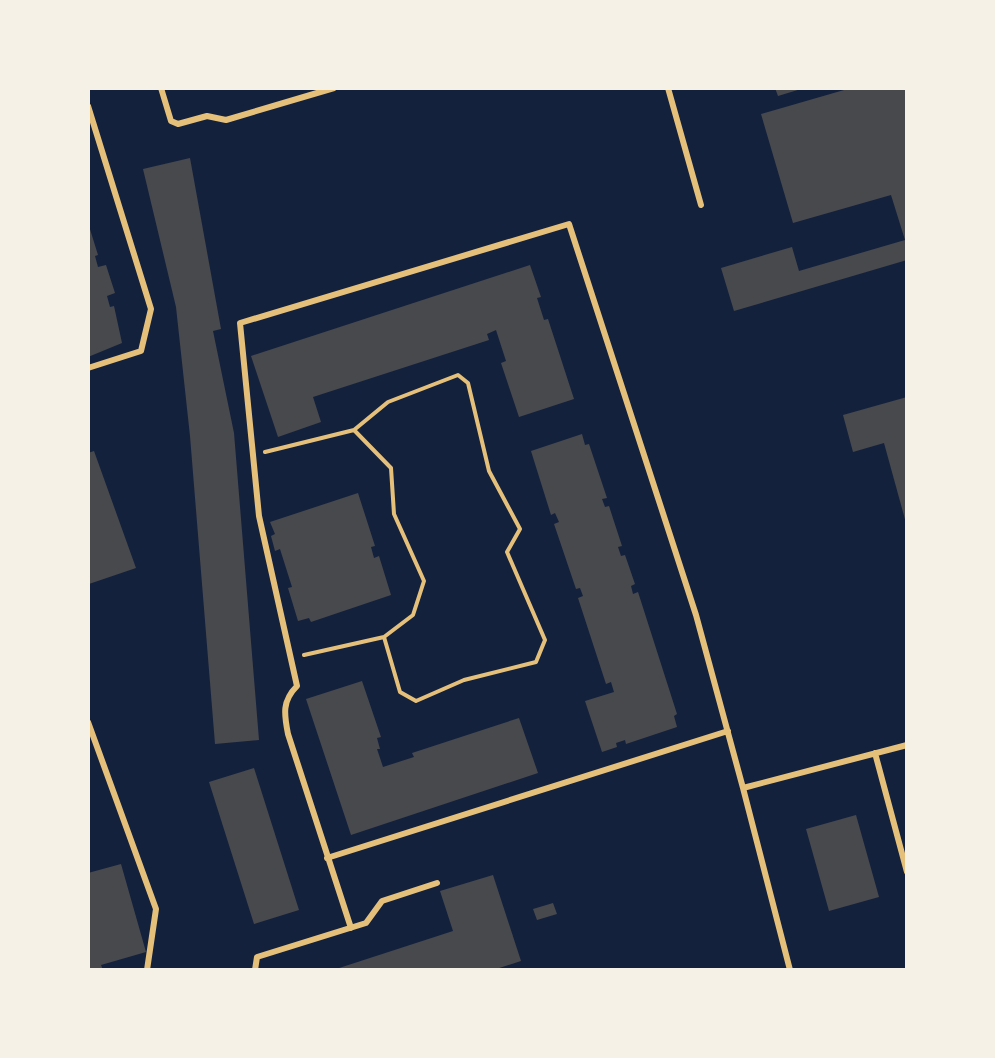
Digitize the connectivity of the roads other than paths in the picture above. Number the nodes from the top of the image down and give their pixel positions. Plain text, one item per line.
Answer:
1 (161, 88) edge
2 (334, 88) edge
3 (668, 88) edge
4 (88, 106) edge
5 (701, 205) dead end
6 (88, 368) edge
7 (88, 722) edge
8 (728, 731) junction
9 (907, 745) edge
10 (875, 753) junction
11 (743, 788) junction
12 (327, 858) junction
13 (907, 872) edge
14 (437, 883) dead end
15 (351, 928) junction
16 (147, 970) edge
17 (255, 970) edge
18 (790, 970) edge

1 - 2 lane
3 - 5 lane
4 - 6 lane
7 - 16 lane
8 - 11 lane
8 - 12 lane
8 - 12 lane
9 - 10 lane
10 - 11 lane
10 - 13 lane
11 - 18 lane
12 - 15 lane
14 - 15 lane
15 - 17 lane

